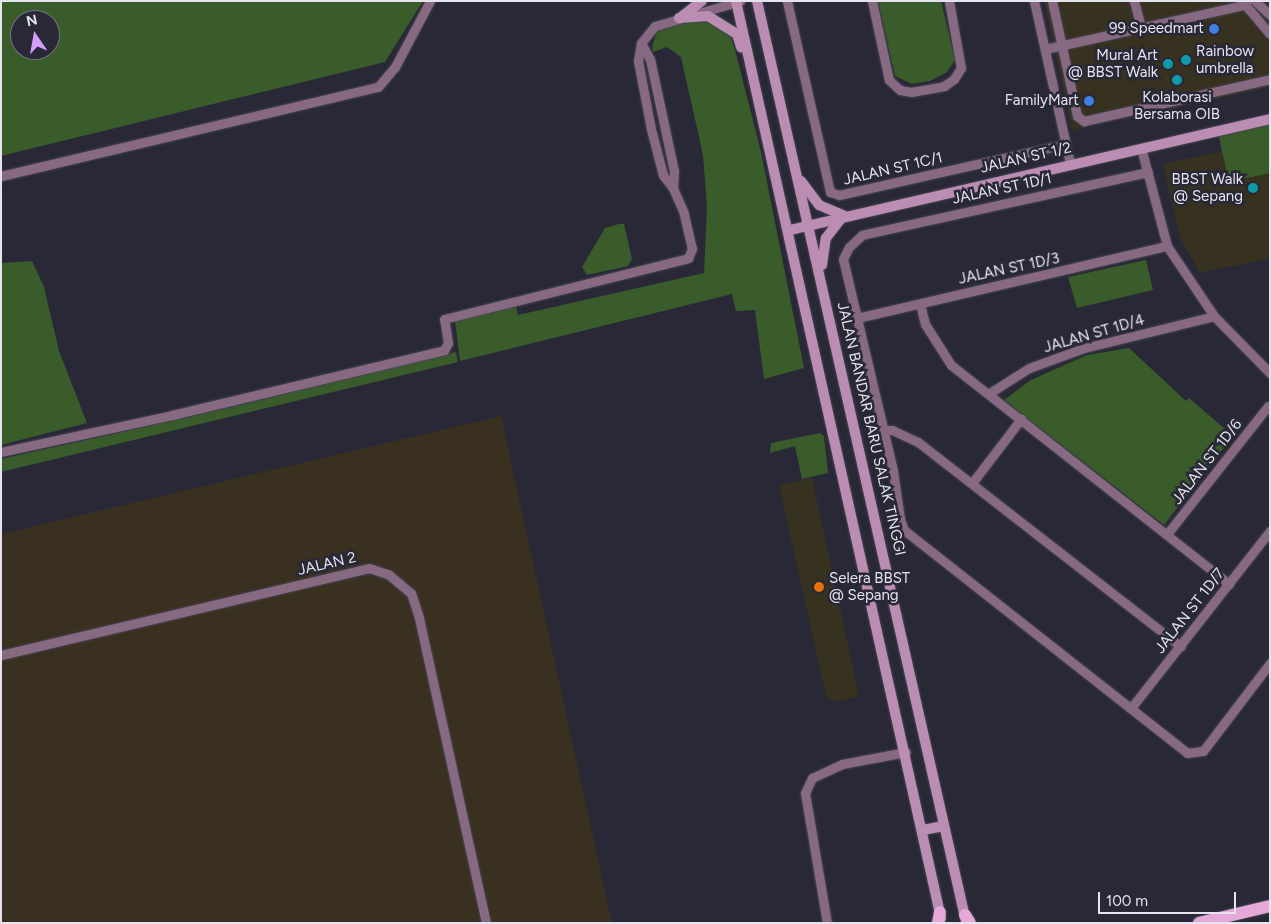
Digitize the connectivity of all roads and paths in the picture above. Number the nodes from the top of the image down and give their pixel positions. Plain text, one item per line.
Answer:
1 (430, 1) edge
2 (702, 1) edge
3 (757, 1) edge
4 (786, 1) edge
5 (872, 1) edge
6 (949, 1) edge
7 (1034, 1) edge
8 (1052, 1) edge
9 (1134, 1) edge
10 (1255, 1) edge
11 (738, 2) edge
12 (1244, 2) edge
13 (1270, 15) edge
14 (679, 18) junction
15 (1140, 28) junction
16 (1270, 34) edge
17 (641, 43) junction
18 (1062, 45) junction
19 (1045, 49) junction
20 (1270, 79) edge
21 (762, 113) junction
22 (1270, 118) edge
23 (1066, 144) junction
24 (1141, 148) junction
25 (1070, 164) junction
26 (793, 166) junction
27 (1148, 172) junction
28 (1, 176) edge
29 (673, 188) junction
30 (843, 215) junction
31 (809, 225) junction
32 (790, 230) junction
33 (1167, 246) junction
34 (821, 278) junction
35 (920, 304) junction
36 (1214, 316) junction
37 (857, 318) junction
38 (1270, 373) edge
39 (988, 394) junction
40 (1268, 406) dead end
41 (1021, 420) junction
42 (883, 430) junction
43 (1, 452) edge
44 (972, 483) junction
45 (1270, 531) edge
46 (1167, 534) junction
47 (1229, 584) junction
48 (1181, 647) junction
49 (1, 655) edge
50 (1270, 663) edge
51 (1131, 708) junction
52 (906, 752) junction
53 (944, 826) junction
54 (923, 830) junction
55 (1270, 906) edge
56 (940, 919) edge
57 (967, 920) edge
58 (486, 923) edge
59 (827, 923) edge
60 (1199, 923) edge

1 - 28 street
2 - 14 main road
3 - 26 main road, JALAN BANDAR BARU SALAK TINGGI
4 - 23 street, JALAN ST 1C/1
5 - 6 street
7 - 19 street
8 - 18 street
9 - 15 street
10 - 13 street
11 - 14 street
11 - 21 main road
12 - 15 street
12 - 16 street
14 - 17 street
14 - 21 main road
15 - 18 street
17 - 29 street
17 - 29 street
18 - 19 street
18 - 20 street
19 - 23 street
21 - 32 main road
22 - 24 main road, JALAN ST 1/2
23 - 25 street
24 - 25 main road, JALAN ST 1/2
24 - 27 street
25 - 30 main road, JALAN ST 1/2
26 - 30 main road
26 - 31 main road, JALAN BANDAR BARU SALAK TINGGI
27 - 33 street
27 - 37 street, JALAN ST 1D/1
29 - 43 street
30 - 31 main road, JALAN ST 1/2
30 - 34 main road
31 - 32 main road, JALAN ST 1/2
31 - 34 main road, JALAN BANDAR BARU SALAK TINGGI
32 - 52 main road
33 - 35 street, JALAN ST 1D/3
33 - 36 street
34 - 53 main road, JALAN BANDAR BARU SALAK TINGGI
35 - 37 street, JALAN ST 1D/3
35 - 39 street
36 - 38 street
36 - 39 street, JALAN ST 1D/4
37 - 42 street
39 - 41 street
40 - 46 street, JALAN ST 1D/6
41 - 44 street
41 - 46 street
42 - 44 street
42 - 51 street
44 - 48 street
45 - 47 street, JALAN ST 1D/7
46 - 47 street
47 - 48 street, JALAN ST 1D/7
48 - 51 street, JALAN ST 1D/7
49 - 58 street, JALAN 2
50 - 51 street
52 - 54 main road
52 - 59 street
53 - 54 main road
53 - 57 main road, JALAN BANDAR BARU SALAK TINGGI
54 - 56 main road
55 - 60 main road

